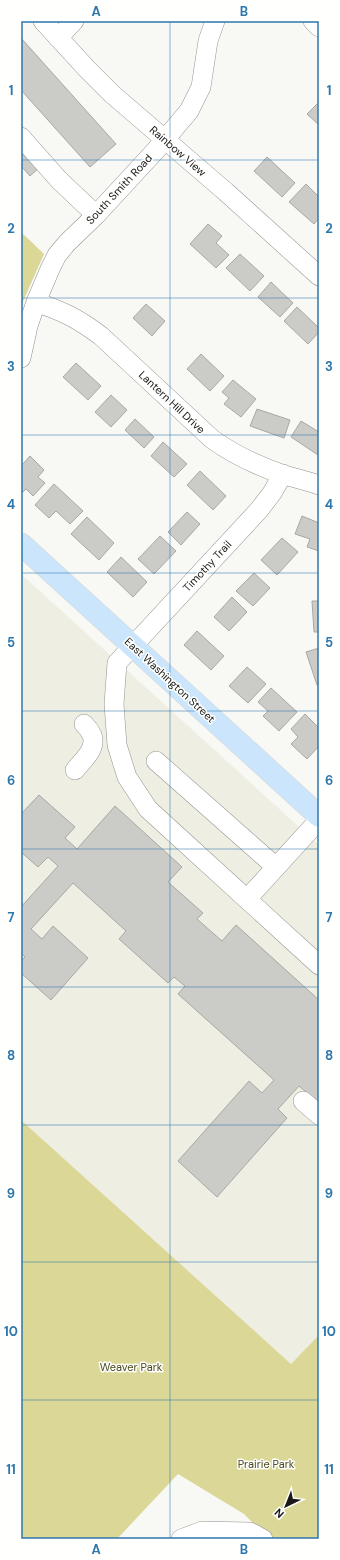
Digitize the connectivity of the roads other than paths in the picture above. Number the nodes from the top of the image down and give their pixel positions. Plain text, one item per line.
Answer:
1 (43, 21) edge
2 (74, 21) edge
3 (215, 21) edge
4 (313, 21) edge
5 (319, 27) edge
6 (58, 38) junction
7 (21, 137) edge
8 (165, 140) junction
9 (96, 215) junction
10 (319, 276) edge
11 (36, 302) junction
12 (21, 358) edge
13 (283, 474) junction
14 (319, 485) edge
15 (21, 544) edge
16 (21, 559) edge
17 (129, 650) junction
18 (84, 724) dead end
19 (156, 761) dead end
20 (74, 770) dead end
21 (318, 822) edge
22 (276, 867) junction
23 (247, 899) junction
24 (319, 965) edge
25 (303, 1101) dead end
26 (319, 1115) edge
27 (180, 1539) edge
28 (263, 1539) edge

1 - 6 street, Rainbow View
2 - 6 street
3 - 8 street, South Smith Road
4 - 5 street
6 - 8 street, Rainbow View
7 - 9 street
8 - 9 street, South Smith Road
8 - 10 street, Rainbow View
9 - 11 street, South Smith Road
11 - 12 street, South Smith Road
11 - 13 street, Lantern Hill Drive
13 - 14 street, Lantern Hill Drive
13 - 17 street, Timothy Trail
15 - 17 main road, East Washington Street
16 - 17 main road, East Washington Street
17 - 21 main road, East Washington Street
17 - 23 street, Timothy Trail
18 - 20 street
19 - 22 street
21 - 22 street
22 - 23 street
23 - 24 street, Timothy Trail
25 - 26 street
27 - 28 street

